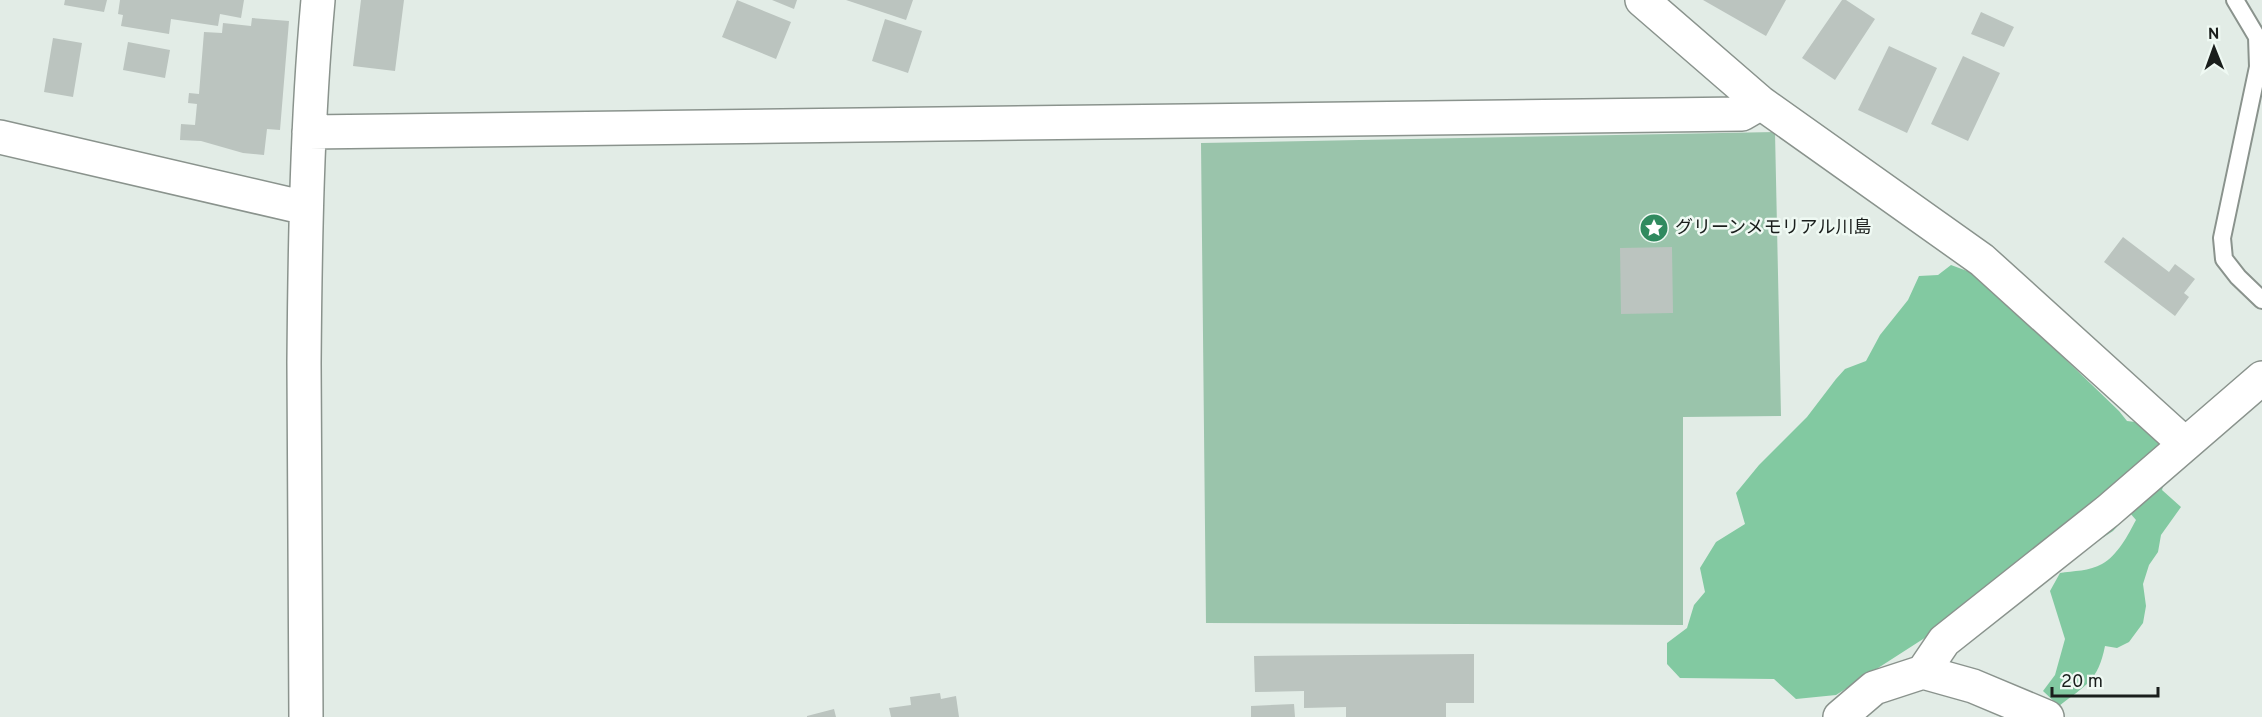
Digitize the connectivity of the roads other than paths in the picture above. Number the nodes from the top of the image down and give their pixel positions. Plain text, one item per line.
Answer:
1 (318, 0) edge
2 (1642, 0) edge
3 (2235, 0) edge
4 (1761, 103) junction
5 (309, 132) junction
6 (0, 137) edge
7 (306, 208) junction
8 (2262, 300) edge
9 (2262, 378) edge
10 (2185, 444) junction
11 (1923, 672) junction
12 (1843, 715) edge
13 (306, 717) edge
14 (2047, 717) edge

1 - 5 street
2 - 4 street
3 - 8 lane
4 - 5 street
4 - 10 street
5 - 7 street
6 - 7 street
7 - 13 street
9 - 10 street
10 - 11 street
11 - 12 street
11 - 14 street

